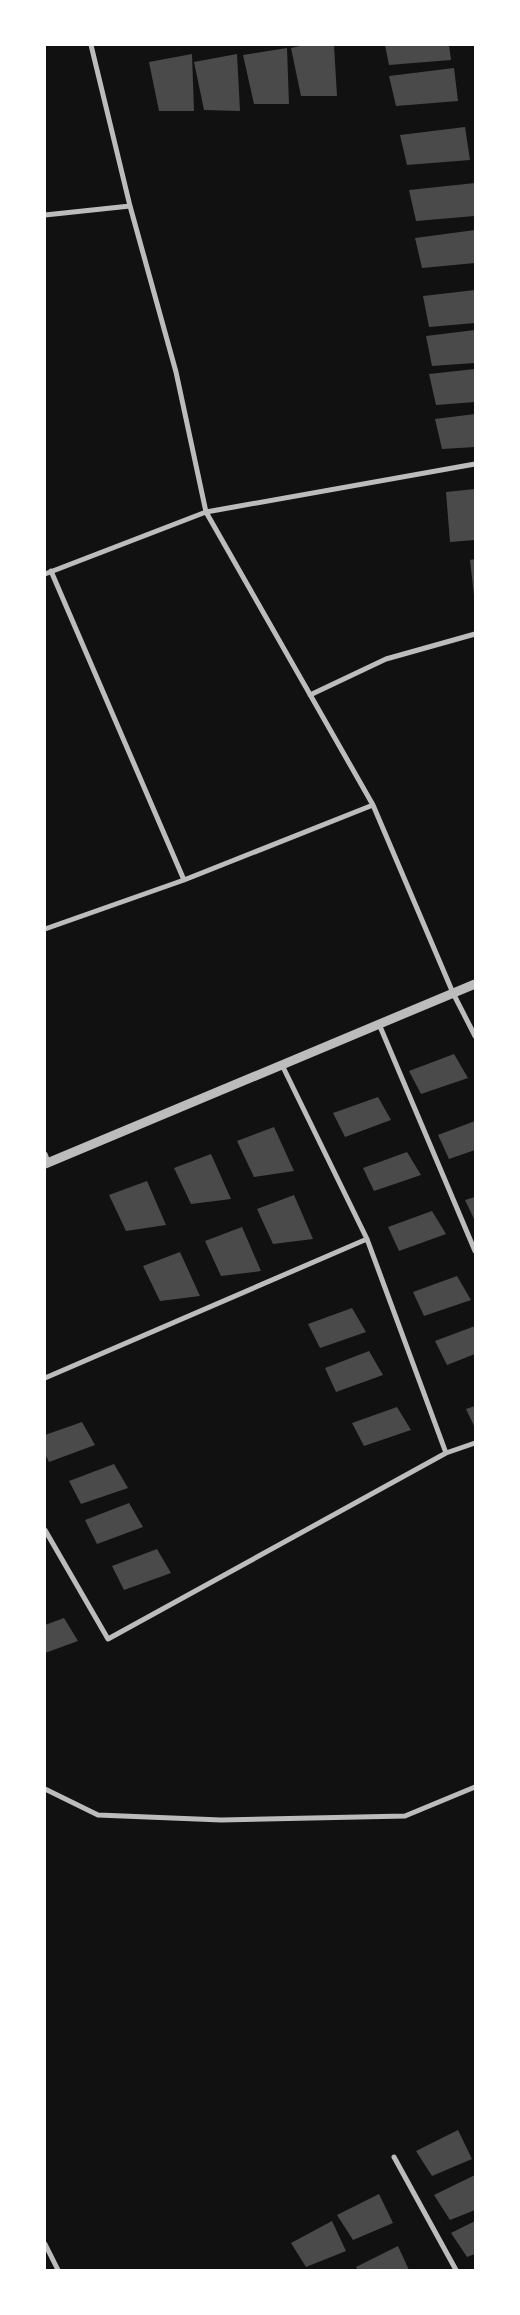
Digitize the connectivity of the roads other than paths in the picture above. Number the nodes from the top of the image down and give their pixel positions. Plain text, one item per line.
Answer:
1 (92, 45) edge
2 (130, 206) junction
3 (45, 215) edge
4 (475, 464) edge
5 (206, 512) junction
6 (51, 571) junction
7 (45, 574) edge
8 (475, 634) edge
9 (310, 695) junction
10 (373, 805) junction
11 (184, 880) junction
12 (45, 929) edge
13 (475, 984) edge
14 (453, 993) junction
15 (379, 1024) junction
16 (475, 1036) edge
17 (282, 1065) junction
18 (46, 1160) edge
19 (367, 1239) junction
20 (475, 1251) edge
21 (45, 1378) edge
22 (475, 1443) edge
23 (446, 1453) junction
24 (45, 1530) edge
25 (475, 1787) edge
26 (45, 1789) edge
27 (394, 2156) dead end
28 (45, 2244) edge
29 (58, 2270) edge
30 (456, 2270) edge

1 - 2 street
2 - 3 street
2 - 5 street
4 - 5 street
5 - 6 street
5 - 9 street
6 - 7 street
6 - 11 street
8 - 9 street
9 - 10 street
10 - 11 street
10 - 14 street
11 - 12 street
13 - 14 street
14 - 15 street
14 - 16 street
15 - 17 street
15 - 20 street
17 - 18 street
17 - 19 street
19 - 21 street
19 - 23 street
22 - 23 street
23 - 24 street
25 - 26 street
27 - 30 street
28 - 29 street

